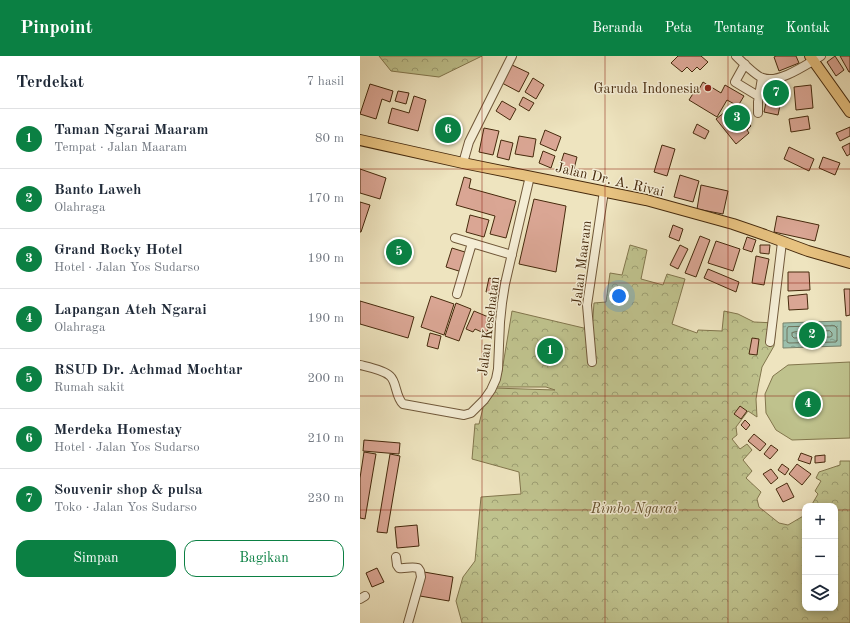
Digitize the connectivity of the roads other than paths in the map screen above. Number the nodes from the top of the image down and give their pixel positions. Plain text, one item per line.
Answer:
1 (512, 56) edge
2 (736, 56) edge
3 (814, 58) edge
4 (745, 64) junction
5 (762, 78) junction
6 (758, 96) junction
7 (850, 112) edge
8 (758, 113) dead end
9 (360, 140) edge
10 (463, 163) junction
11 (530, 176) junction
12 (604, 191) junction
13 (455, 238) dead end
14 (782, 242) junction
15 (472, 243) junction
16 (512, 255) junction
17 (850, 263) edge
18 (457, 294) dead end
19 (770, 342) dead end
20 (592, 362) dead end
21 (360, 365) edge
22 (396, 557) dead end
23 (408, 623) edge

1 - 10 street
2 - 4 street
3 - 5 street
3 - 7 main road
4 - 5 street
4 - 6 street
5 - 6 street
6 - 8 street
9 - 10 main road, Jalan Dr. A. Rivai
10 - 11 main road, Jalan Dr. A. Rivai
11 - 12 main road, Jalan Dr. A. Rivai
11 - 16 street, Jalan Kesehatan
12 - 14 main road, Jalan Dr. A. Rivai
12 - 20 street, Jalan Maaram
13 - 15 street
14 - 17 main road, Jalan Dr. A. Rivai
14 - 19 street
15 - 16 street
15 - 18 street
16 - 21 street, Jalan Kesehatan
22 - 23 street

